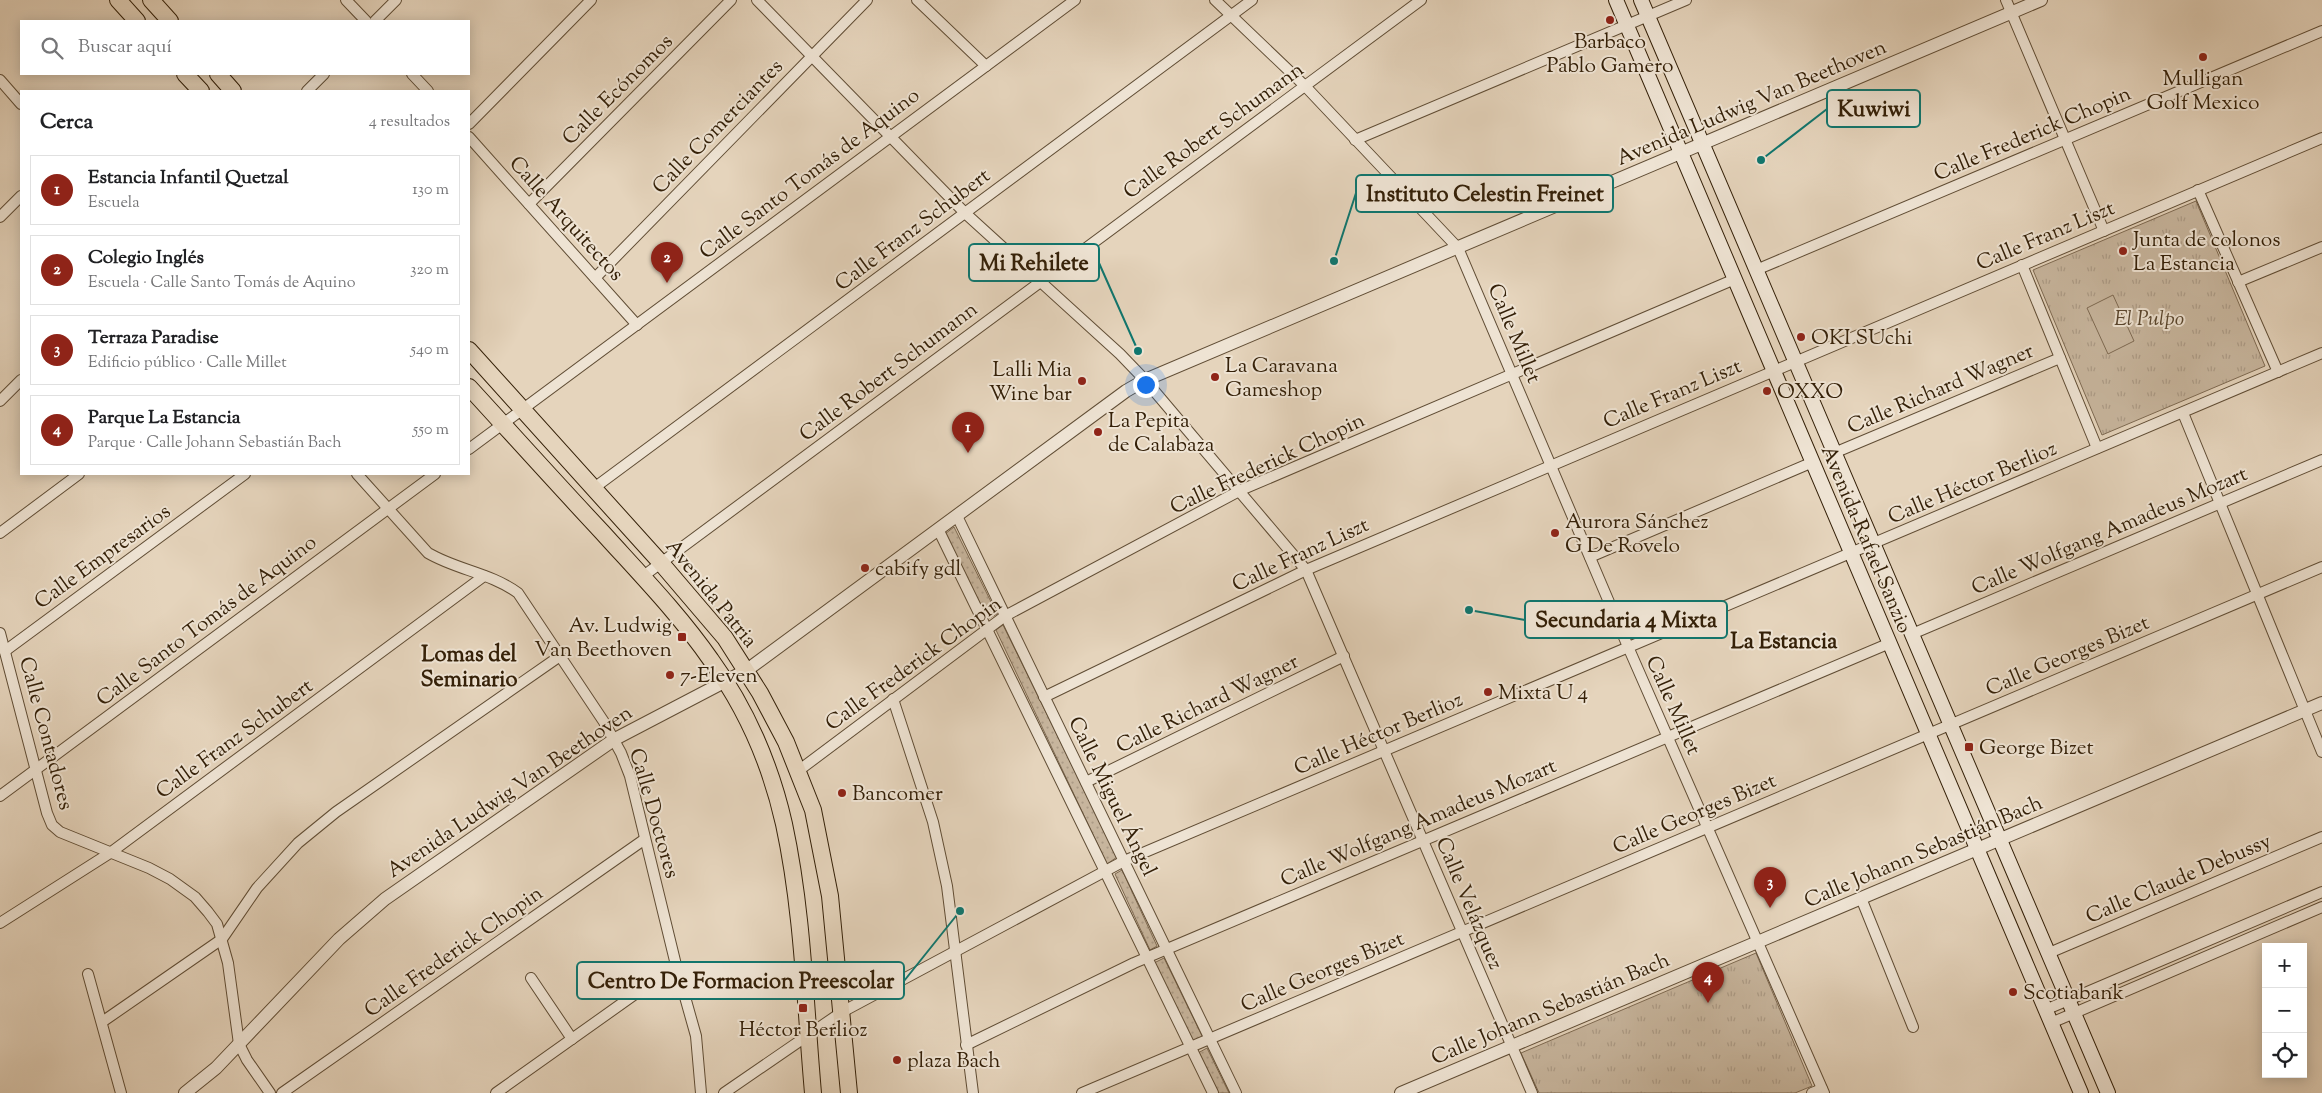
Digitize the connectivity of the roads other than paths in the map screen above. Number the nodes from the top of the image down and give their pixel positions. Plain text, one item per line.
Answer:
1 (118, 0) edge
2 (151, 0) edge
3 (346, 0) edge
4 (396, 0) edge
5 (591, 0) edge
6 (731, 0) edge
7 (757, 0) edge
8 (867, 0) edge
9 (917, 0) edge
10 (1076, 0) edge
11 (1215, 0) edge
12 (1252, 0) edge
13 (1421, 0) edge
14 (1616, 0) edge
15 (1641, 0) edge
16 (1686, 0) edge
17 (2006, 0) edge
18 (2042, 0) edge
19 (2011, 13) junction
20 (1231, 15) junction
21 (1648, 16) junction
22 (136, 20) edge
23 (169, 20) edge
24 (365, 20) edge
25 (376, 20) edge
26 (1627, 25) junction
27 (2322, 31) edge
28 (811, 57) junction
29 (986, 66) junction
30 (186, 75) edge
31 (219, 75) edge
32 (323, 75) edge
33 (413, 75) edge
34 (0, 80) edge
35 (1305, 86) junction
36 (200, 90) edge
37 (233, 90) edge
38 (307, 90) edge
39 (427, 90) edge
40 (20, 103) edge
41 (470, 123) edge
42 (889, 136) junction
43 (470, 138) edge
44 (2322, 138) edge
45 (2065, 139) junction
46 (1355, 140) junction
47 (1702, 144) junction
48 (1681, 153) junction
49 (2198, 190) junction
50 (20, 197) edge
51 (529, 204) junction
52 (964, 213) junction
53 (0, 217) edge
54 (2104, 231) junction
55 (2322, 247) edge
56 (1458, 248) junction
57 (2022, 265) junction
58 (1756, 270) junction
59 (595, 278) junction
60 (1735, 279) junction
61 (1040, 282) junction
62 (2238, 282) junction
63 (637, 325) junction
64 (470, 351) edge
65 (2322, 353) edge
66 (2060, 358) junction
67 (1795, 361) junction
68 (1774, 370) junction
69 (2278, 372) junction
70 (1513, 374) junction
71 (1145, 380) junction
72 (20, 381) edge
73 (470, 388) edge
74 (0, 402) edge
75 (522, 409) junction
76 (2183, 413) junction
77 (502, 424) junction
78 (470, 448) edge
79 (2097, 448) junction
80 (1834, 453) junction
81 (2322, 460) edge
82 (1813, 462) junction
83 (1552, 465) junction
84 (78, 475) edge
85 (244, 475) edge
86 (358, 475) edge
87 (434, 475) edge
88 (594, 488) junction
89 (1241, 490) junction
90 (2220, 504) junction
91 (388, 508) junction
92 (957, 516) junction
93 (938, 530) junction
94 (0, 533) edge
95 (1873, 544) junction
96 (1851, 554) junction
97 (1590, 557) junction
98 (661, 563) junction
99 (2322, 567) edge
100 (1306, 570) junction
101 (484, 576) junction
102 (642, 577) junction
103 (2257, 595) junction
104 (1005, 616) junction
105 (987, 628) junction
106 (0, 633) edge
107 (1912, 634) junction
108 (1890, 643) junction
109 (1629, 649) junction
110 (5, 651) junction
111 (560, 656) junction
112 (1344, 656) junction
113 (747, 670) junction
114 (726, 682) junction
115 (1044, 698) junction
116 (893, 699) junction
117 (2322, 703) edge
118 (2305, 711) junction
119 (1951, 725) junction
120 (1928, 734) junction
121 (1668, 737) junction
122 (615, 739) junction
123 (1385, 750) junction
124 (2322, 752) edge
125 (36, 769) junction
126 (798, 771) junction
127 (1086, 782) junction
128 (0, 796) edge
129 (1707, 828) junction
130 (2322, 838) edge
131 (645, 840) junction
132 (1423, 840) junction
133 (2000, 840) junction
134 (1977, 849) junction
135 (110, 852) junction
136 (1124, 861) junction
137 (1106, 870) junction
138 (2322, 892) edge
139 (1861, 898) junction
140 (2322, 907) edge
141 (0, 923) edge
142 (1462, 932) junction
143 (222, 938) junction
144 (1758, 942) junction
145 (1167, 949) junction
146 (956, 952) junction
147 (2049, 953) junction
148 (1148, 957) junction
149 (676, 965) junction
150 (88, 974) dead end
151 (2131, 974) junction
152 (531, 978) dead end
153 (2135, 986) junction
154 (2072, 1006) junction
155 (842, 1012) junction
156 (2048, 1016) junction
157 (102, 1022) junction
158 (1914, 1028) dead end
159 (808, 1034) junction
160 (572, 1038) junction
161 (1210, 1039) junction
162 (240, 1044) junction
163 (966, 1046) junction
164 (1511, 1046) junction
165 (1191, 1047) junction
166 (1823, 1091) edge
167 (121, 1093) edge
168 (185, 1093) edge
169 (270, 1093) edge
170 (282, 1093) edge
171 (496, 1093) edge
172 (701, 1093) edge
173 (724, 1093) edge
174 (814, 1093) edge
175 (849, 1093) edge
176 (973, 1093) edge
177 (1082, 1093) edge
178 (1213, 1093) edge
179 (1236, 1093) edge
180 (1401, 1093) edge
181 (1532, 1093) edge
182 (1812, 1093) edge
183 (2081, 1093) edge
184 (2108, 1093) edge

1 - 22 main road
2 - 23 main road
3 - 24 street
4 - 25 street
5 - 41 street
6 - 51 street, Calle Ecónomos
7 - 28 street, Calle Velázquez
8 - 28 street, Calle Comerciantes
9 - 29 street
10 - 29 street, Calle Santo Tomás de Aquino
11 - 20 street
12 - 20 street, Calle Franz Schubert
13 - 35 street, Calle Robert Schumann
14 - 26 main road, Avenida Rafael Sanzio
15 - 21 main road, Avenida Rafael Sanzio
16 - 21 street
17 - 19 street
18 - 19 street, Avenida Ludwig Van Beethoven
19 - 45 street
19 - 47 street, Avenida Ludwig Van Beethoven
20 - 35 street
20 - 52 street, Calle Franz Schubert
21 - 26 street
21 - 47 main road, Avenida Rafael Sanzio
26 - 46 street
26 - 48 main road, Avenida Rafael Sanzio
27 - 45 street, Calle Frederick Chopin
28 - 42 street, Calle Velázquez
28 - 59 street, Calle Comerciantes
29 - 42 street, Calle Santo Tomás de Aquino
30 - 36 main road
31 - 37 main road
32 - 38 street
33 - 39 street
34 - 40 street
35 - 46 street
35 - 61 street, Calle Robert Schumann
42 - 52 street, Calle Velázquez
42 - 63 street, Calle Santo Tomás de Aquino
43 - 51 street, Calle Arquitectos
44 - 49 street, Calle Franz Liszt
45 - 54 street
45 - 58 street, Calle Frederick Chopin
46 - 56 street
47 - 48 street, Avenida Ludwig Van Beethoven
47 - 58 main road, Avenida Rafael Sanzio
48 - 56 street, Avenida Ludwig Van Beethoven
48 - 60 main road, Avenida Rafael Sanzio
49 - 54 street, Calle Franz Liszt
49 - 62 street
50 - 53 street
51 - 59 street, Calle Arquitectos
52 - 61 street, Calle Velázquez
52 - 88 street, Calle Franz Schubert
54 - 57 street, Calle Franz Liszt
55 - 62 street
56 - 70 street, Calle Millet
56 - 71 street, Avenida Ludwig Van Beethoven
57 - 66 street
57 - 67 street, Calle Franz Liszt
58 - 67 main road, Avenida Rafael Sanzio
59 - 63 street, Calle Arquitectos
60 - 68 main road, Avenida Rafael Sanzio
60 - 70 street, Calle Frederick Chopin
61 - 71 street, Calle Velázquez
61 - 98 street, Calle Robert Schumann
62 - 69 street
63 - 75 street, Calle Santo Tomás de Aquino
64 - 75 main road, Avenida Patria
65 - 69 street, Calle Héctor Berlioz
66 - 79 street
66 - 80 street, Calle Richard Wagner
67 - 68 street, Calle Franz Liszt
67 - 80 main road, Avenida Rafael Sanzio
68 - 82 main road, Avenida Rafael Sanzio
68 - 83 street, Calle Franz Liszt
69 - 76 street, Calle Héctor Berlioz
70 - 83 street, Calle Millet
70 - 89 street, Calle Frederick Chopin
71 - 89 street, Calle Velázquez
71 - 92 street, Avenida Ludwig Van Beethoven
72 - 74 street
73 - 77 main road, Avenida Patria
75 - 77 street, Calle Santo Tomás de Aquino
75 - 88 main road, Avenida Patria
76 - 79 street, Calle Héctor Berlioz
76 - 90 street
77 - 78 street, Calle Santo Tomás de Aquino
77 - 102 main road, Avenida Patria
79 - 95 street, Calle Héctor Berlioz
80 - 95 main road, Avenida Rafael Sanzio
81 - 90 street, Calle Wolfgang Amadeus Mozart
82 - 96 main road, Avenida Rafael Sanzio
82 - 97 street
83 - 97 street, Calle Millet
83 - 100 street, Calle Franz Liszt
84 - 94 street
85 - 110 street, Calle Empresarios
86 - 91 street, Calle Doctores
87 - 91 street, Calle Santo Tomás de Aquino
88 - 98 main road, Avenida Patria
89 - 100 street, Calle Velázquez
89 - 104 street, Calle Frederick Chopin
90 - 103 street
90 - 107 street, Calle Wolfgang Amadeus Mozart
91 - 101 street, Calle Doctores
91 - 125 street, Calle Santo Tomás de Aquino
92 - 93 street, Avenida Ludwig Van Beethoven
92 - 104 street, Calle Miguel Ángel
93 - 105 street, Calle Miguel Ángel
93 - 113 street, Avenida Ludwig Van Beethoven
95 - 96 street, Calle Héctor Berlioz
95 - 107 main road, Avenida Rafael Sanzio
96 - 108 main road, Avenida Rafael Sanzio
96 - 109 street, Calle Héctor Berlioz
97 - 109 street, Calle Millet
98 - 102 street, Calle Robert Schumann
98 - 113 main road, Avenida Patria
99 - 103 street, Calle Georges Bizet
100 - 112 street, Calle Velázquez
100 - 115 street, Calle Franz Liszt
101 - 111 street, Calle Doctores
101 - 135 street, Calle Franz Schubert
102 - 114 main road, Avenida Patria
103 - 118 street
103 - 119 street, Calle Georges Bizet
104 - 105 street, Calle Frederick Chopin
104 - 115 street, Calle Miguel Ángel
105 - 116 street, Calle Frederick Chopin
105 - 137 street, Calle Miguel Ángel
106 - 110 street, Calle Contadores
107 - 119 main road, Avenida Rafael Sanzio
108 - 120 main road, Avenida Rafael Sanzio
108 - 121 street, Calle Wolfgang Amadeus Mozart
109 - 121 street, Calle Millet
109 - 123 street, Calle Héctor Berlioz
110 - 125 street, Calle Contadores
111 - 122 street, Calle Doctores
111 - 143 street
112 - 123 street, Calle Velázquez
112 - 127 street, Calle Richard Wagner
113 - 114 street, Avenida Ludwig Van Beethoven
113 - 126 main road, Avenida Patria
114 - 122 street, Avenida Ludwig Van Beethoven
114 - 159 main road, Avenida Patria
115 - 127 street, Calle Miguel Ángel
116 - 126 street, Calle Frederick Chopin
116 - 146 street
117 - 118 street, Calle Johann Sebastián Bach
118 - 124 street
118 - 133 street, Calle Johann Sebastián Bach
119 - 120 street, Calle Georges Bizet
119 - 133 main road, Avenida Rafael Sanzio
120 - 129 street, Calle Georges Bizet
120 - 134 main road, Avenida Rafael Sanzio
121 - 129 street, Calle Millet
121 - 132 street, Calle Wolfgang Amadeus Mozart
122 - 131 street, Calle Doctores
122 - 162 street, Avenida Ludwig Van Beethoven
123 - 132 street, Calle Velázquez
123 - 136 street, Calle Héctor Berlioz
125 - 128 street, Calle Santo Tomás de Aquino
125 - 135 street, Calle Contadores
126 - 155 main road, Avenida Patria
127 - 136 street, Calle Miguel Ángel
129 - 142 street, Calle Georges Bizet
129 - 144 street, Calle Millet
130 - 147 street, Calle Claude Debussy
131 - 149 street, Calle Doctores
131 - 170 street, Calle Frederick Chopin
132 - 142 street, Calle Velázquez
132 - 145 street, Calle Wolfgang Amadeus Mozart
133 - 134 street, Calle Johann Sebastián Bach
133 - 147 main road, Avenida Rafael Sanzio
134 - 139 street, Calle Johann Sebastián Bach
134 - 156 main road, Avenida Rafael Sanzio
135 - 141 street, Calle Franz Schubert
135 - 143 street, Calle Contadores
136 - 137 street, Calle Héctor Berlioz
136 - 145 street, Calle Miguel Ángel
137 - 146 street, Calle Héctor Berlioz
137 - 148 street, Calle Miguel Ángel
138 - 151 street
139 - 144 street, Calle Johann Sebastián Bach
139 - 158 street
140 - 153 street
142 - 161 street, Calle Georges Bizet
142 - 164 street, Calle Velázquez
143 - 157 street
143 - 162 street, Calle Contadores
144 - 164 street, Calle Johann Sebastián Bach
144 - 166 street, Calle Millet
145 - 148 street, Calle Wolfgang Amadeus Mozart
145 - 161 street, Calle Miguel Ángel
146 - 155 street, Calle Héctor Berlioz
146 - 163 street
147 - 154 main road, Avenida Rafael Sanzio
148 - 163 street, Calle Wolfgang Amadeus Mozart
148 - 165 street, Calle Miguel Ángel
149 - 160 street
149 - 172 street, Calle Doctores
150 - 157 street
151 - 153 street
151 - 154 street
152 - 160 street
153 - 154 street
154 - 156 street
154 - 184 main road, Avenida Rafael Sanzio
155 - 159 street, Calle Héctor Berlioz
155 - 175 main road, Avenida Patria
156 - 183 main road, Avenida Rafael Sanzio
157 - 167 street
159 - 173 street, Calle Héctor Berlioz
159 - 174 main road, Avenida Patria
160 - 171 street
161 - 165 street, Calle Georges Bizet
161 - 179 street, Calle Miguel Ángel
162 - 168 street, Avenida Ludwig Van Beethoven
162 - 169 street, Calle Contadores
163 - 176 street
164 - 180 street, Calle Johann Sebastián Bach
164 - 181 street, Calle Velázquez
165 - 177 street, Calle Georges Bizet
165 - 178 street, Calle Miguel Ángel
166 - 182 street

